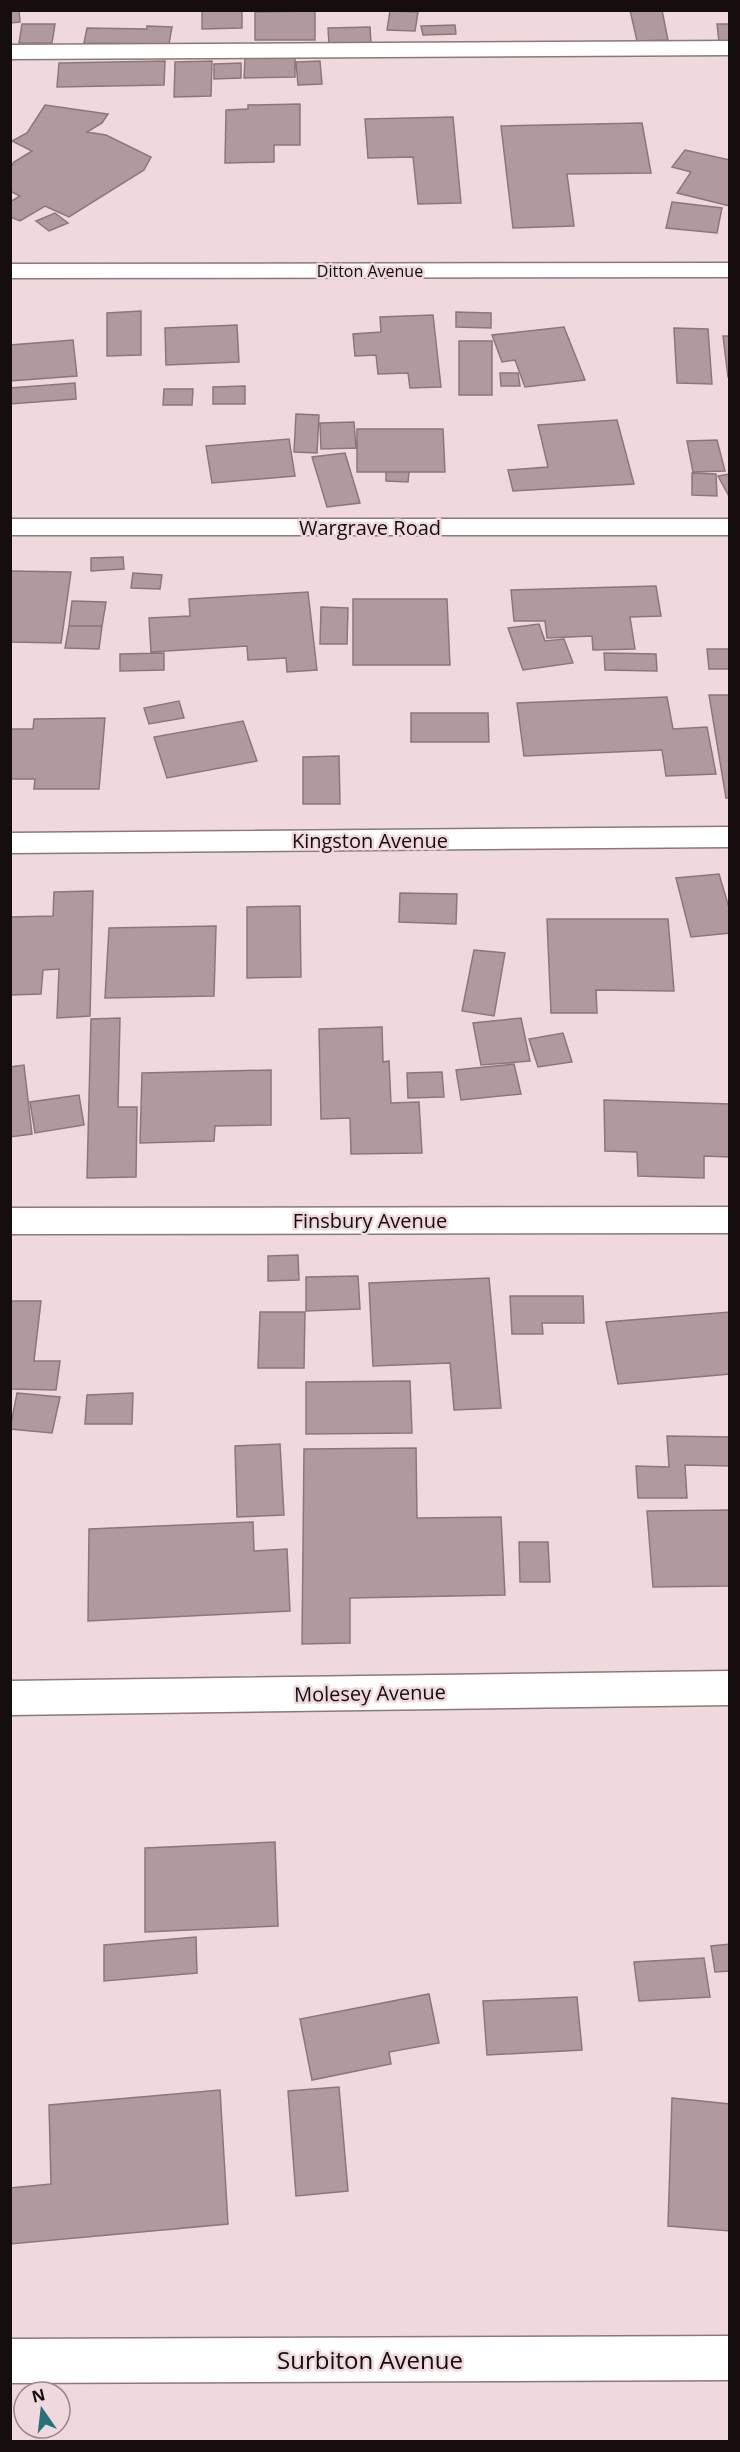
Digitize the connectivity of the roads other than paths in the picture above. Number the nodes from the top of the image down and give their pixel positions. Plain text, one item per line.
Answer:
1 (729, 48) edge
2 (10, 52) edge
3 (729, 270) edge
4 (10, 272) edge
5 (10, 527) edge
6 (729, 527) edge
7 (729, 837) edge
8 (10, 843) edge
9 (729, 1220) edge
10 (10, 1221) edge
11 (729, 1688) edge
12 (10, 1698) edge
13 (729, 2358) edge
14 (10, 2361) edge

1 - 2 street
3 - 4 street, Ditton Avenue
5 - 6 street, Wargrave Road
7 - 8 street, Kingston Avenue
9 - 10 street, Finsbury Avenue
11 - 12 street, Molesey Avenue
13 - 14 street, Surbiton Avenue

